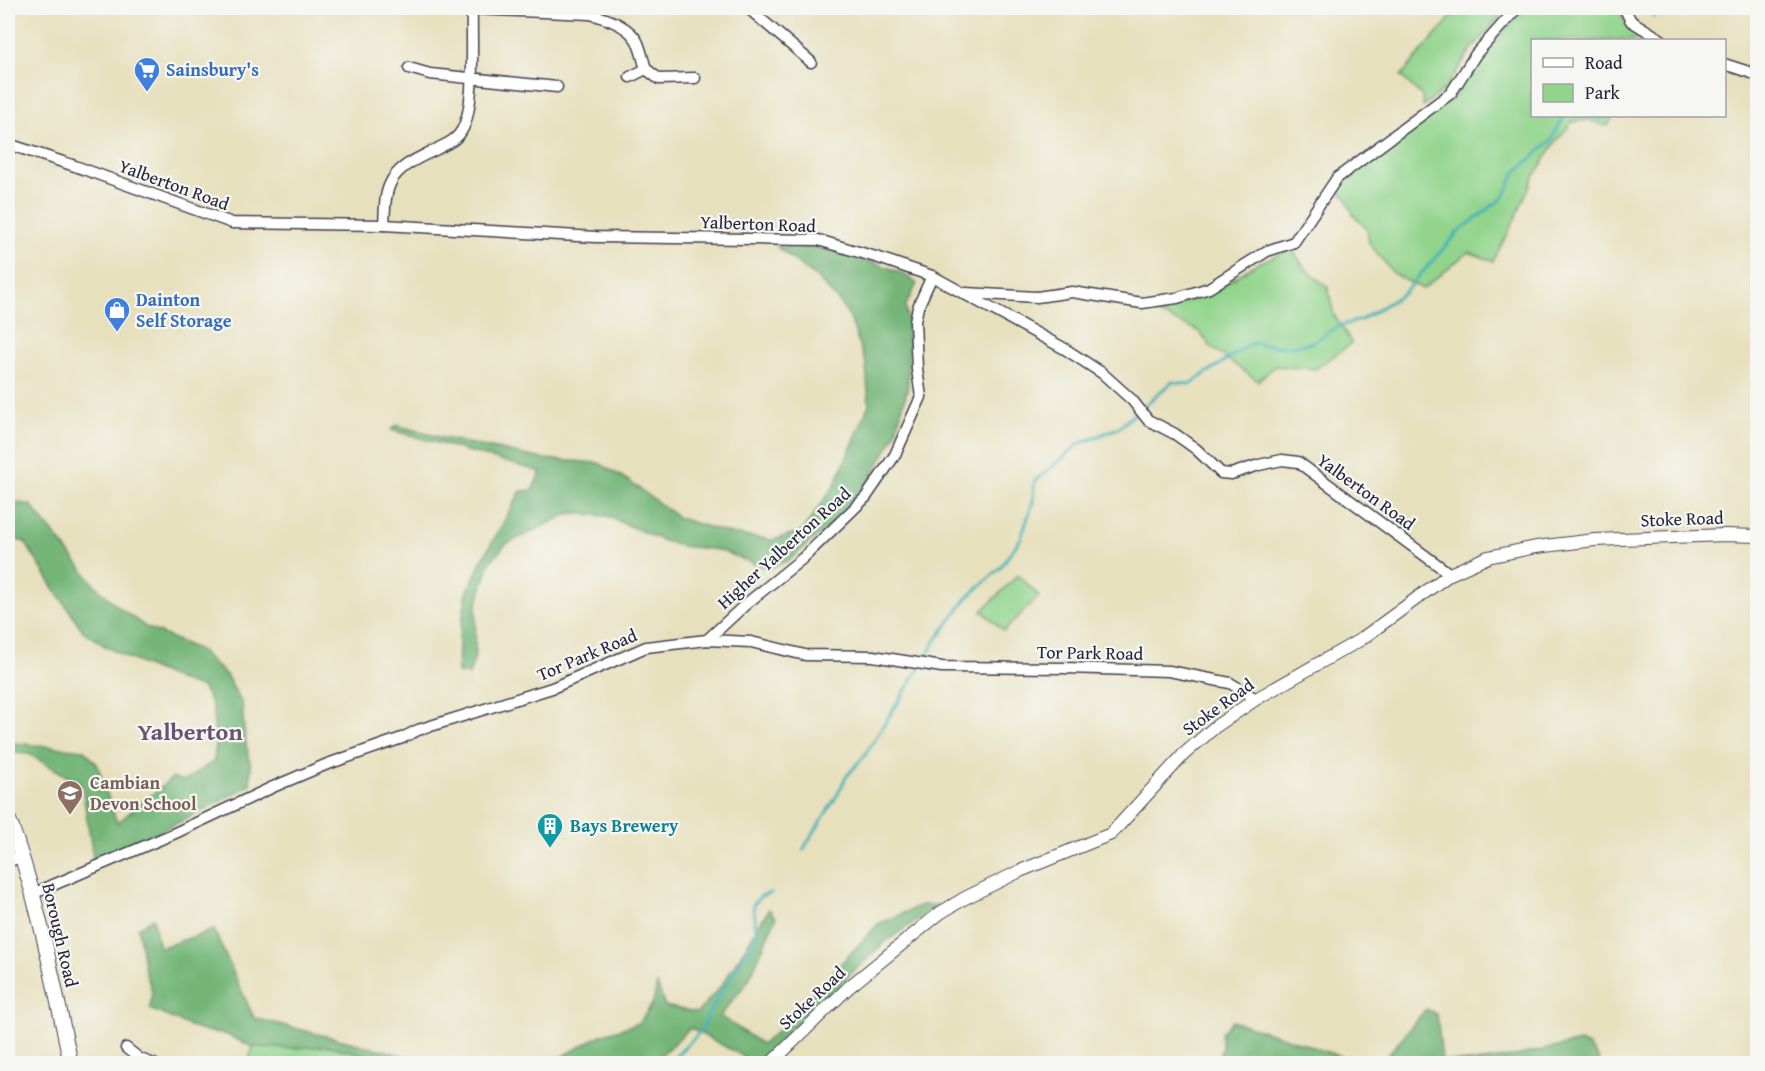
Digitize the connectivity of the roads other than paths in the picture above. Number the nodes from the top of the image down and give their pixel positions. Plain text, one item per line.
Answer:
1 (472, 8) edge
2 (748, 8) edge
3 (1516, 8) edge
4 (1624, 8) edge
5 (1660, 39) edge
6 (811, 62) dead end
7 (1726, 64) edge
8 (409, 68) dead end
9 (646, 69) junction
10 (1758, 75) edge
11 (630, 77) dead end
12 (696, 78) dead end
13 (471, 79) junction
14 (557, 87) dead end
15 (8, 144) edge
16 (384, 225) junction
17 (932, 276) junction
18 (962, 293) junction
19 (1758, 536) edge
20 (1450, 574) junction
21 (706, 640) junction
22 (1256, 699) junction
23 (8, 817) edge
24 (22, 856) junction
25 (8, 861) edge
26 (32, 894) junction
27 (126, 1048) dead end
28 (71, 1064) edge
29 (154, 1064) edge
30 (770, 1064) edge

1 - 9 street
1 - 13 street
2 - 6 street
3 - 18 street
4 - 5 street
7 - 10 street
8 - 13 street
9 - 11 street
9 - 12 street
13 - 14 street
13 - 16 street
15 - 16 street, Yalberton Road
16 - 17 street, Yalberton Road
17 - 18 street, Yalberton Road
17 - 21 street, Higher Yalberton Road
18 - 20 street, Yalberton Road
19 - 20 street, Stoke Road
20 - 22 street, Stoke Road
21 - 22 street, Tor Park Road
21 - 26 street, Tor Park Road
22 - 30 street, Stoke Road
23 - 24 main road, Borough Road
24 - 25 street
24 - 26 main road, Borough Road
26 - 28 main road, Borough Road
27 - 29 street

